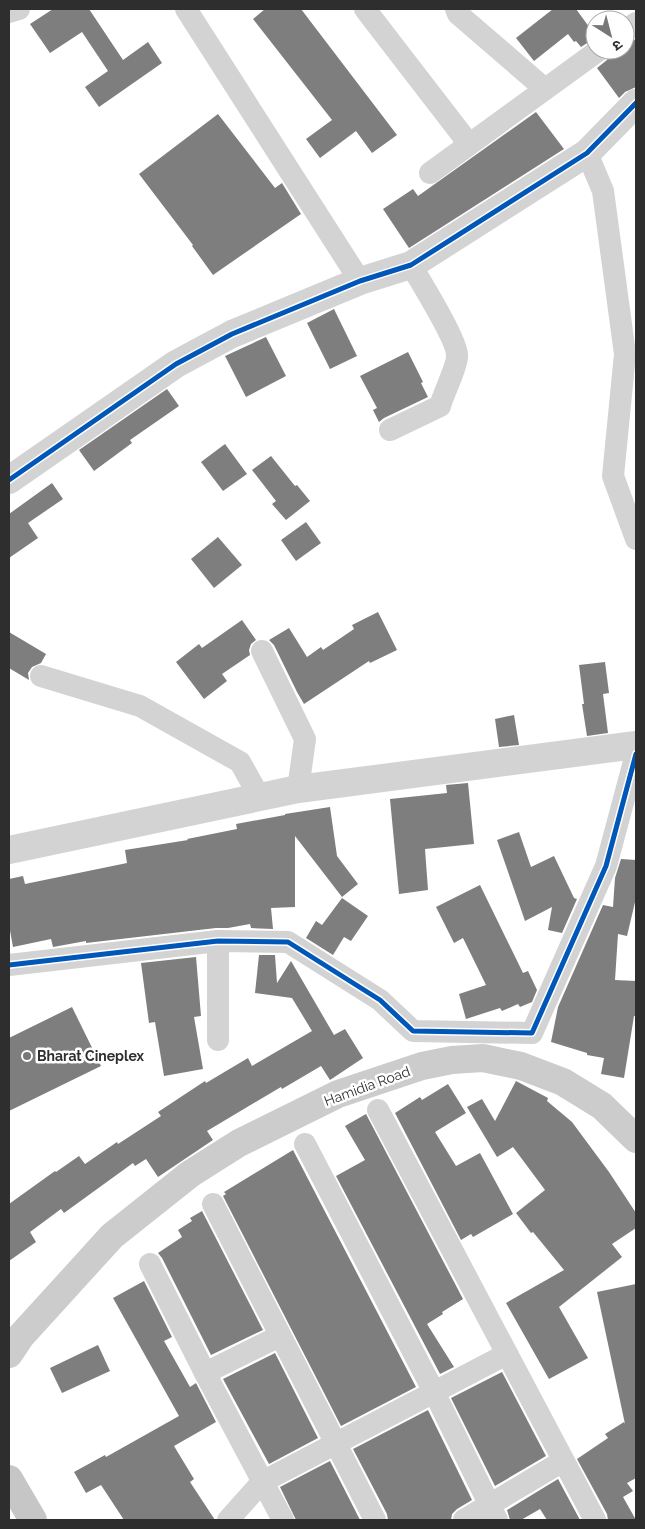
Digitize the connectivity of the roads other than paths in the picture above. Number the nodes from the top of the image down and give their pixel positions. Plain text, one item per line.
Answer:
1 (19, 9) edge
2 (186, 9) edge
3 (366, 9) edge
4 (456, 9) edge
5 (9, 12) edge
6 (585, 60) edge
7 (545, 89) junction
8 (636, 103) edge
9 (470, 144) junction
10 (587, 153) junction
11 (430, 173) dead end
12 (412, 265) junction
13 (360, 280) junction
14 (390, 430) dead end
15 (9, 480) edge
16 (636, 539) edge
17 (262, 651) dead end
18 (41, 676) dead end
19 (636, 745) edge
20 (636, 754) edge
21 (298, 790) junction
22 (260, 798) junction
23 (9, 850) edge
24 (218, 941) junction
25 (9, 965) edge
26 (218, 1040) dead end
27 (378, 1110) dead end
28 (636, 1139) edge
29 (305, 1144) dead end
30 (213, 1204) dead end
31 (150, 1264) dead end
32 (280, 1336) junction
33 (9, 1354) edge
34 (507, 1354) junction
35 (205, 1373) junction
36 (434, 1392) junction
37 (336, 1444) junction
38 (563, 1461) junction
39 (9, 1479) edge
40 (262, 1482) junction
41 (493, 1512) edge
42 (33, 1520) edge
43 (228, 1520) edge
44 (283, 1520) edge
45 (376, 1520) edge
46 (464, 1520) edge
47 (595, 1520) edge

1 - 5 street
2 - 13 street
3 - 9 street
4 - 7 street
6 - 7 street
7 - 9 street
8 - 10 street
9 - 11 street
10 - 12 street
10 - 16 street
12 - 13 street
12 - 14 street
13 - 15 street
17 - 21 street
18 - 22 street
19 - 21 street
20 - 24 street
21 - 22 street
22 - 23 street
24 - 25 street
24 - 26 street
27 - 34 street
28 - 33 main road, Hamidia Road
29 - 36 street
30 - 32 street
31 - 35 street
32 - 35 street
32 - 37 street
34 - 36 street
34 - 38 street
35 - 40 street
36 - 37 street
36 - 41 street
37 - 40 street
37 - 45 street
38 - 41 street
38 - 47 street
39 - 42 main road
40 - 43 street
40 - 44 street
41 - 46 street

